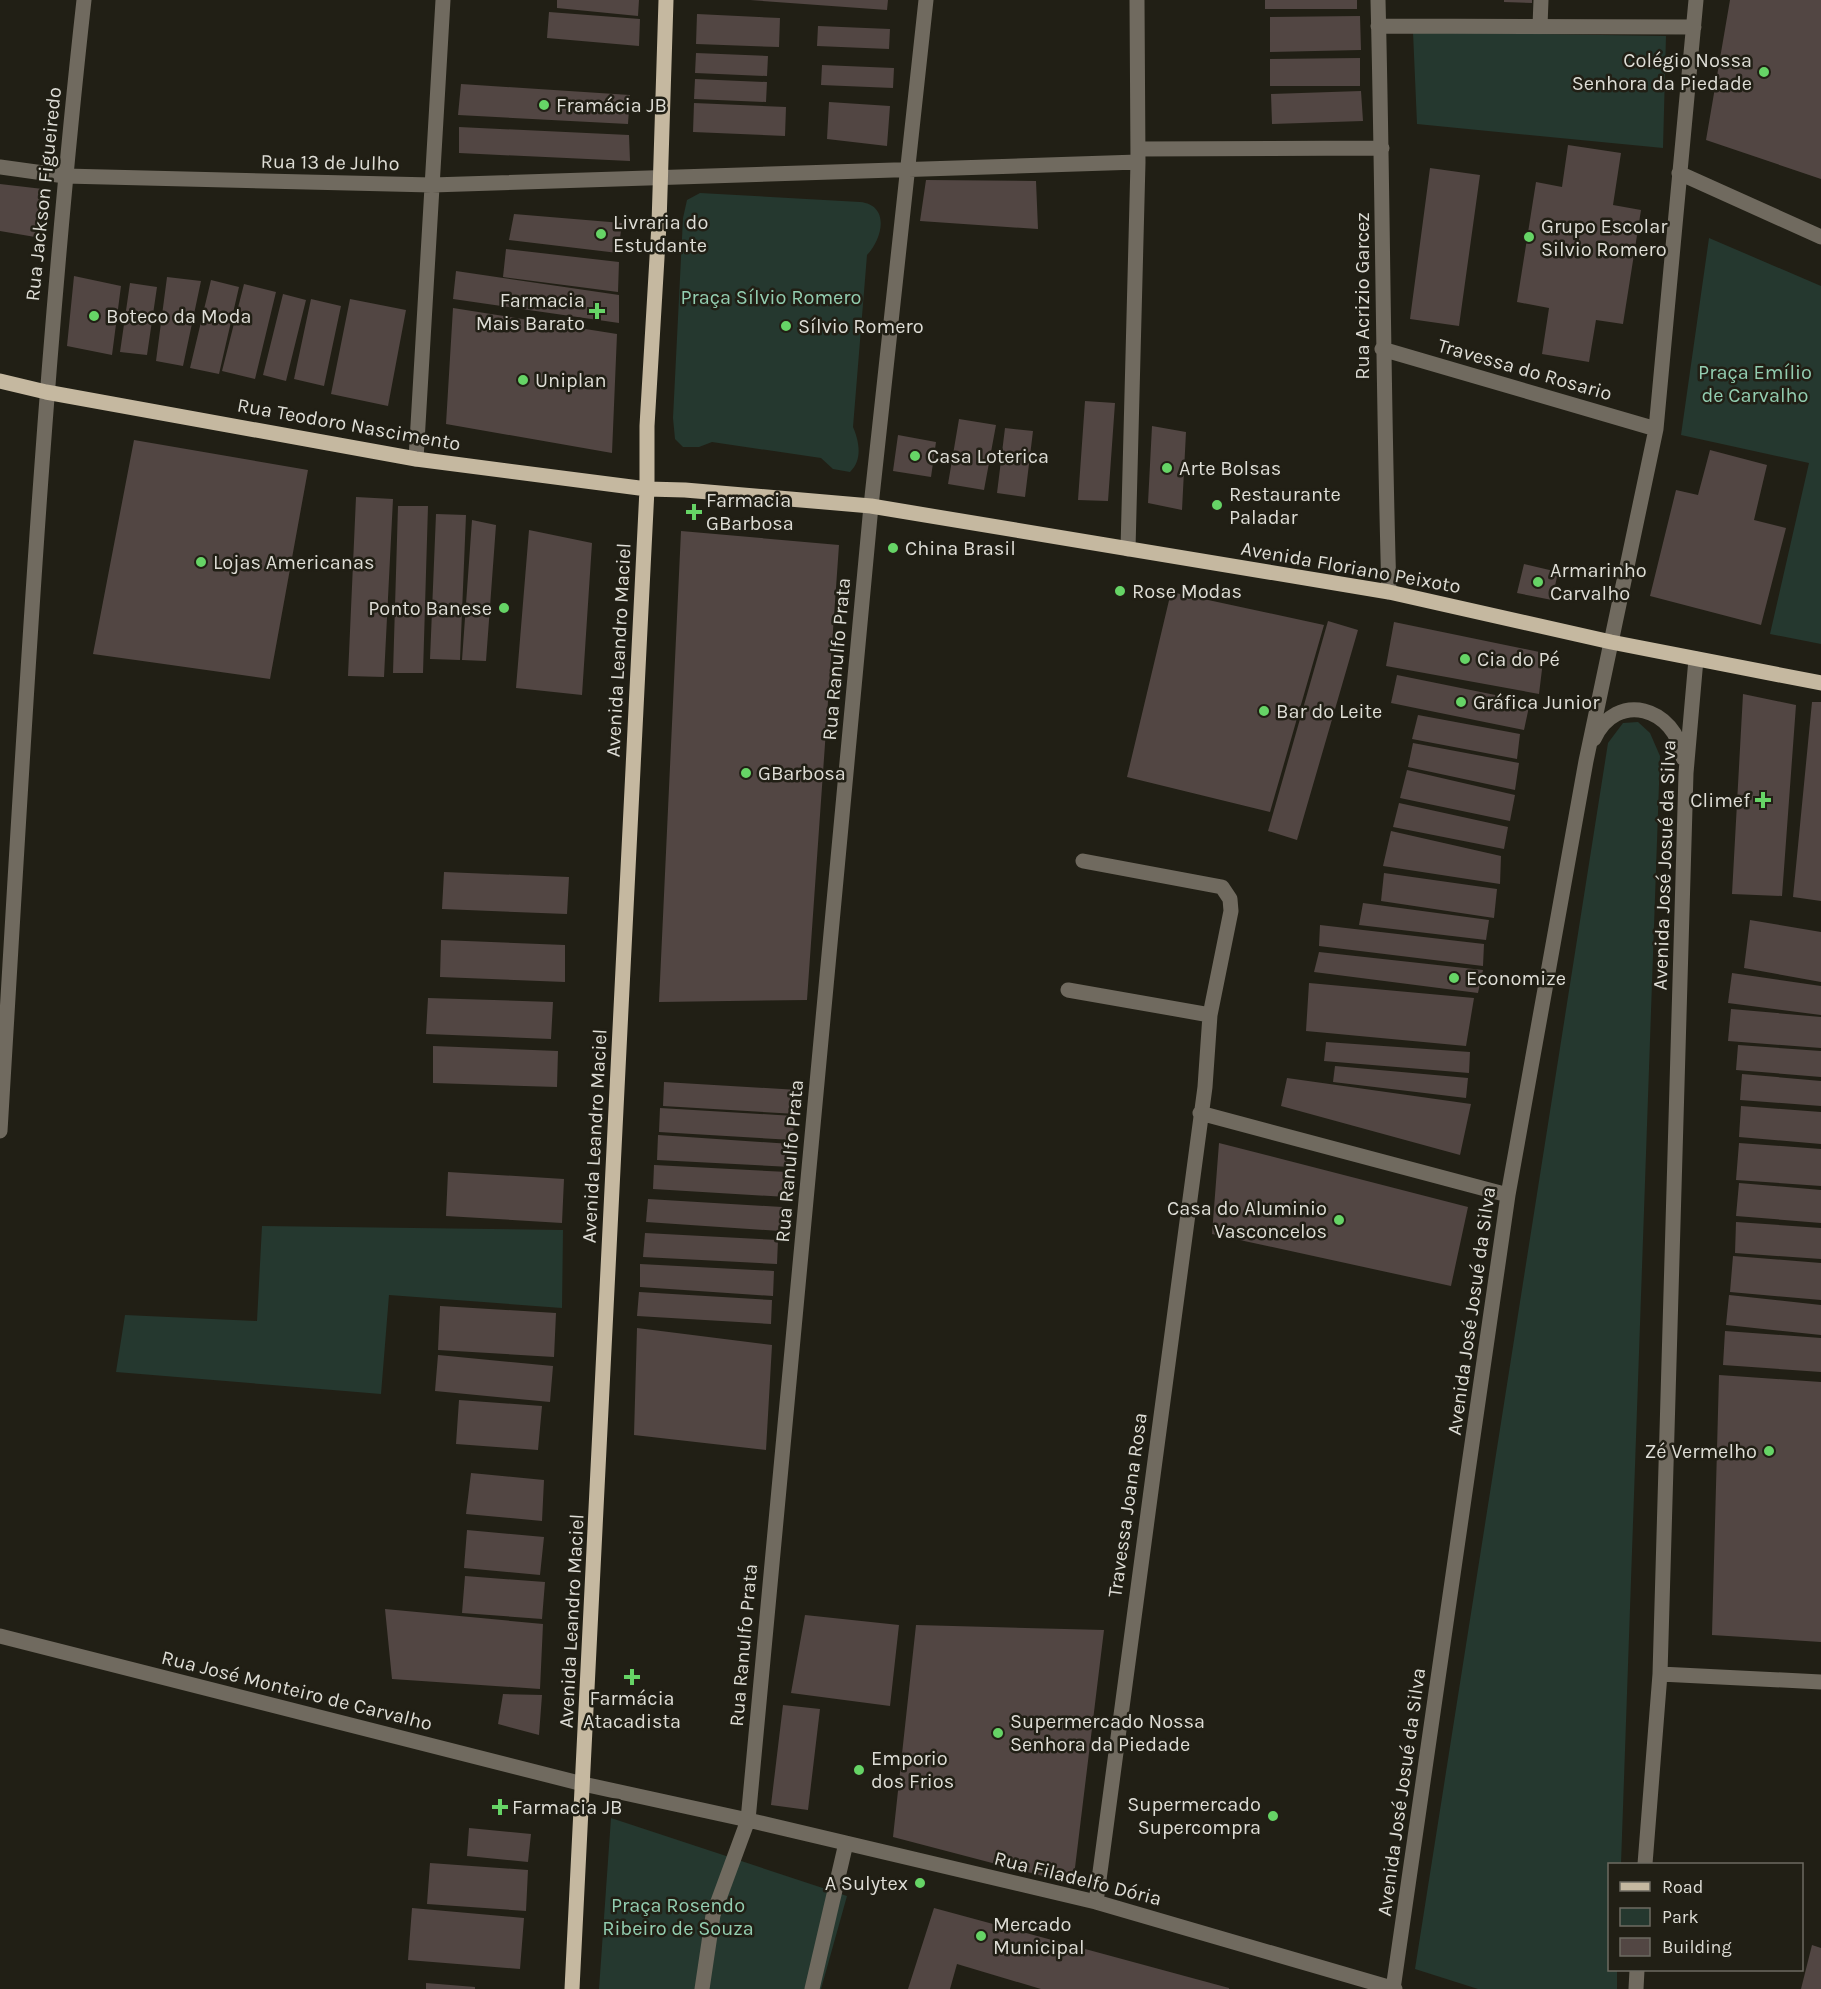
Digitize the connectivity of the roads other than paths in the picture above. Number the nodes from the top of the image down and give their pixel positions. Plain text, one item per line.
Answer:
1 (84, 0) edge
2 (443, 0) edge
3 (666, 0) edge
4 (926, 0) edge
5 (1137, 0) edge
6 (1378, 0) edge
7 (1541, 0) edge
8 (1696, 0) edge
9 (1378, 26) junction
10 (1540, 26) junction
11 (1694, 27) junction
12 (1382, 148) junction
13 (1138, 155) junction
14 (0, 167) edge
15 (909, 170) junction
16 (1679, 173) junction
17 (65, 176) junction
18 (659, 178) junction
19 (432, 185) junction
20 (1821, 237) edge
21 (1382, 349) junction
22 (0, 381) edge
23 (46, 392) junction
24 (1656, 429) junction
25 (416, 459) junction
26 (647, 489) junction
27 (871, 506) junction
28 (1128, 549) junction
29 (1389, 592) junction
30 (1611, 642) junction
31 (1696, 659) junction
32 (1821, 683) edge
33 (1586, 761) junction
34 (1686, 773) junction
35 (1083, 861) dead end
36 (1068, 990) dead end
37 (1210, 1015) junction
38 (1200, 1113) junction
39 (0, 1131) edge
40 (1508, 1195) junction
41 (0, 1636) edge
42 (1660, 1674) junction
43 (1821, 1682) edge
44 (584, 1784) junction
45 (748, 1820) junction
46 (846, 1843) junction
47 (1645, 1863) edge
48 (1096, 1902) junction
49 (1637, 1971) edge
50 (572, 1989) edge
51 (702, 1989) edge
52 (812, 1989) edge
53 (1394, 1989) edge
54 (1636, 1989) edge

1 - 17 street, Rua Jackson Figueiredo
2 - 19 street
3 - 18 main road
4 - 15 street
5 - 13 street
6 - 9 street, Rua Acrizio Garcez
7 - 10 street
8 - 11 street, Avenida José Josué da Silva
9 - 10 street
9 - 12 street, Rua Acrizio Garcez
10 - 11 street
11 - 16 street, Avenida José Josué da Silva
12 - 13 street
12 - 21 street, Rua Acrizio Garcez
13 - 15 street
13 - 28 street
14 - 17 street, Rua 13 de Julho
15 - 18 street
15 - 27 street
16 - 20 street
16 - 24 street, Avenida José Josué da Silva
17 - 19 street, Rua 13 de Julho
17 - 23 street, Rua Jackson Figueiredo
18 - 19 street, Rua 13 de Julho
18 - 26 main road
19 - 25 street
21 - 24 street, Travessa do Rosario
21 - 29 street, Rua Acrizio Garcez
22 - 23 main road, Rua Teodoro Nascimento
23 - 25 main road, Rua Teodoro Nascimento
23 - 39 street, Rua Jackson Figueiredo
24 - 30 street, Avenida José Josué da Silva
25 - 26 main road, Rua Teodoro Nascimento
26 - 27 main road
26 - 44 main road, Avenida Leandro Maciel
27 - 28 main road, Avenida Floriano Peixoto
27 - 45 street, Rua Ranulfo Prata
28 - 29 main road, Avenida Floriano Peixoto
29 - 30 main road, Avenida Floriano Peixoto
30 - 31 main road, Avenida Floriano Peixoto
30 - 33 street, Avenida José Josué da Silva
31 - 32 main road, Avenida Floriano Peixoto
31 - 34 street, Avenida José Josué da Silva
33 - 34 street
33 - 40 street, Avenida José Josué da Silva
34 - 42 street, Avenida José Josué da Silva
35 - 37 street, Travessa Joana Rosa
36 - 37 street
37 - 38 street, Travessa Joana Rosa
38 - 40 street
38 - 48 street, Travessa Joana Rosa
40 - 53 street, Avenida José Josué da Silva
41 - 44 street, Rua José Monteiro de Carvalho
42 - 43 street
42 - 47 street, Avenida José Josué da Silva
44 - 45 street
44 - 50 main road
45 - 46 street, Rua Filadelfo Dória
45 - 51 street, Rua Ranulfo Prata
46 - 48 street, Rua Filadelfo Dória
46 - 52 street
48 - 53 street, Rua Filadelfo Dória
49 - 54 street

